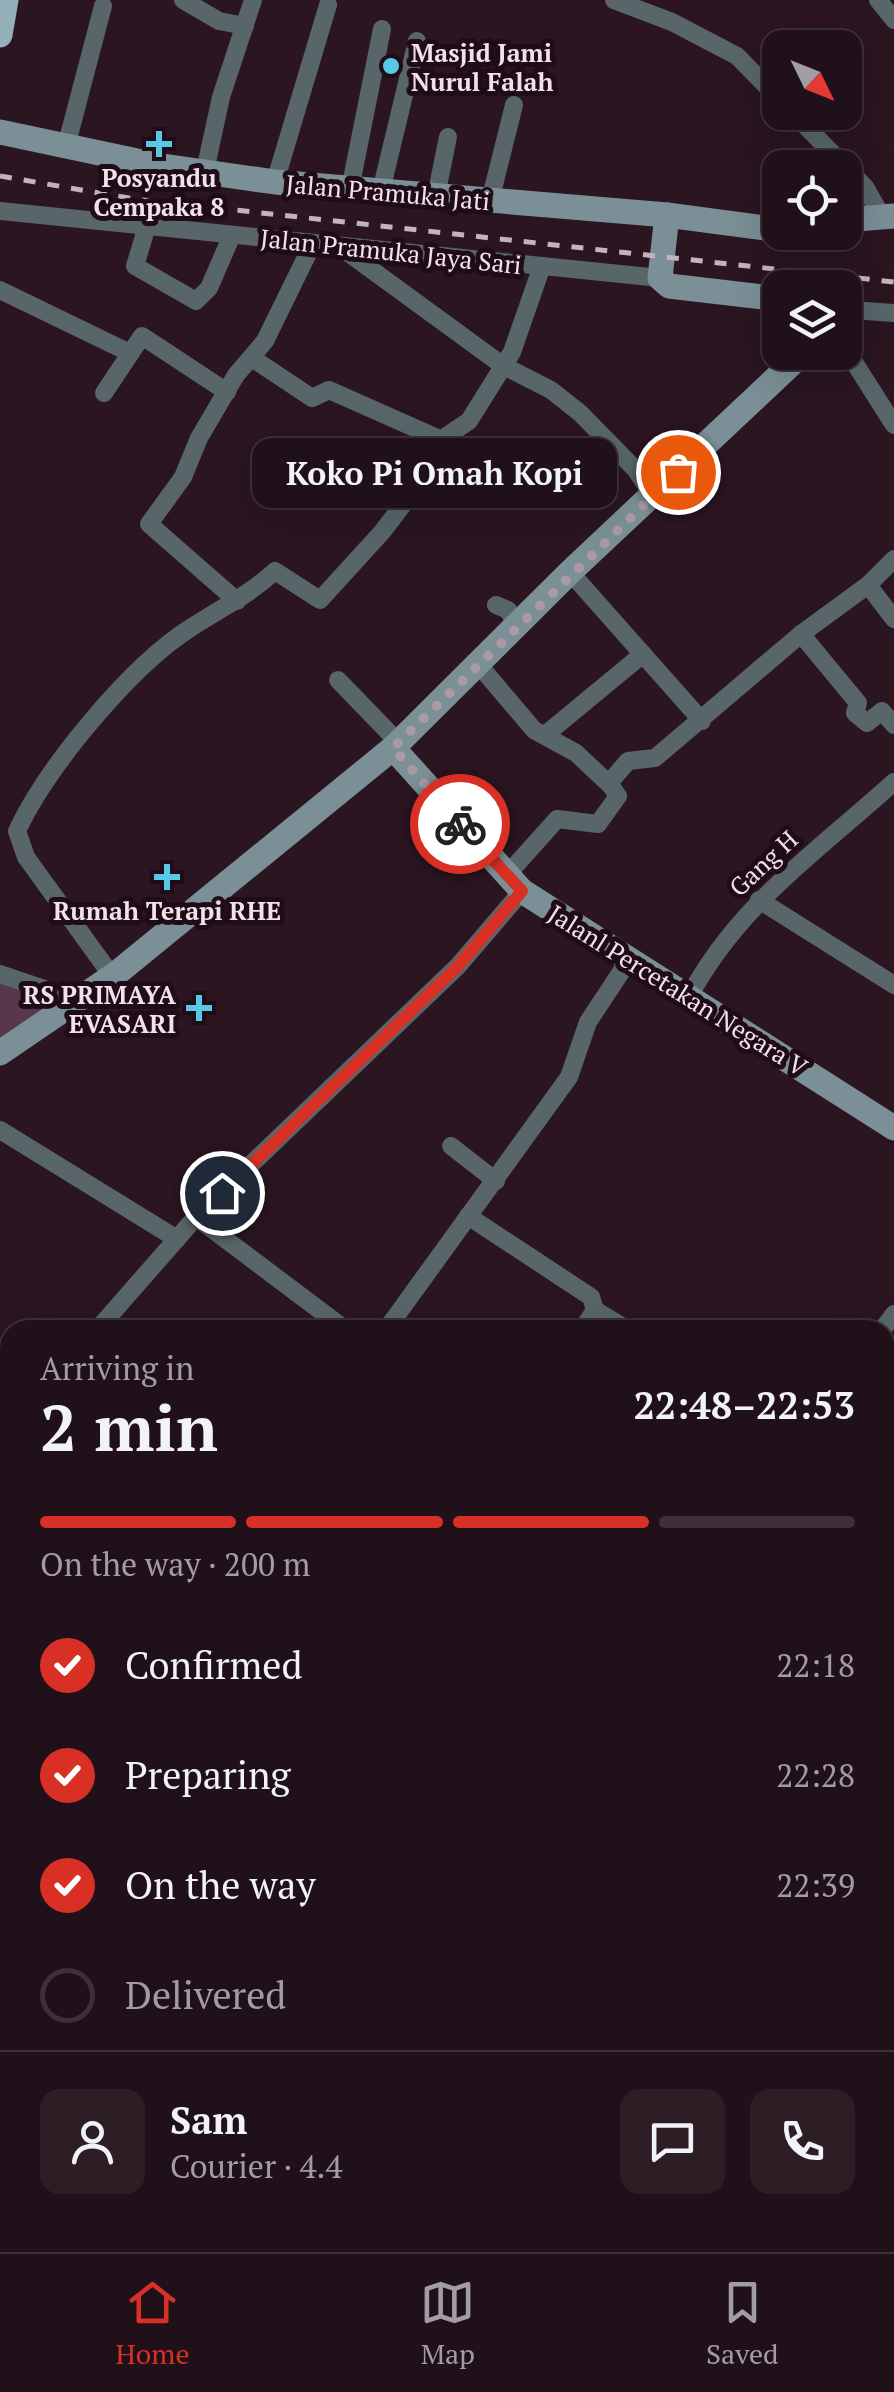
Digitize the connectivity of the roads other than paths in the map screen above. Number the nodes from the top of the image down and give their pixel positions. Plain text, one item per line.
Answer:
1 (6, 0) edge
2 (183, 0) edge
3 (253, 0) edge
4 (614, 0) edge
5 (878, 0) edge
6 (328, 5) dead end
7 (102, 6) dead end
8 (894, 20) edge
9 (244, 26) junction
10 (382, 29) dead end
11 (0, 36) edge
12 (417, 40) dead end
13 (762, 82) edge
14 (514, 105) dead end
15 (810, 130) edge
16 (0, 132) edge
17 (448, 137) dead end
18 (67, 143) junction
19 (206, 170) junction
20 (275, 182) junction
21 (350, 189) junction
22 (381, 191) junction
23 (436, 196) junction
24 (490, 201) junction
25 (0, 211) edge
26 (667, 215) junction
27 (888, 216) edge
28 (862, 218) edge
29 (147, 226) junction
30 (762, 228) edge
31 (232, 234) junction
32 (313, 243) junction
33 (338, 246) junction
34 (542, 266) junction
35 (660, 278) junction
36 (0, 290) edge
37 (762, 297) edge
38 (862, 312) edge
39 (894, 313) edge
40 (130, 353) junction
41 (252, 358) junction
42 (502, 365) junction
43 (785, 370) edge
44 (859, 370) edge
45 (227, 392) junction
46 (104, 394) dead end
47 (894, 426) edge
48 (444, 441) junction
49 (653, 496) junction
50 (894, 560) edge
51 (570, 572) junction
52 (868, 586) junction
53 (237, 601) junction
54 (496, 605) dead end
55 (894, 619) edge
56 (517, 625) junction
57 (801, 634) junction
58 (643, 654) junction
59 (478, 664) junction
60 (338, 680) dead end
61 (702, 721) junction
62 (894, 724) edge
63 (544, 735) junction
64 (396, 746) junction
65 (894, 782) edge
66 (609, 784) junction
67 (514, 884) junction
68 (759, 900) junction
69 (629, 960) junction
70 (0, 974) edge
71 (112, 976) junction
72 (892, 979) edge
73 (688, 999) junction
74 (77, 1000) junction
75 (0, 1054) edge
76 (894, 1128) edge
77 (0, 1130) edge
78 (451, 1146) dead end
79 (496, 1181) junction
80 (468, 1216) junction
81 (196, 1217) junction
82 (176, 1239) junction
83 (595, 1310) junction
84 (106, 1320) edge
85 (333, 1320) edge
86 (393, 1320) edge
87 (588, 1320) edge
88 (612, 1320) edge

1 - 11 main road
2 - 9 street
3 - 9 street
4 - 13 street
5 - 8 street
6 - 20 street
7 - 18 street
9 - 19 street
10 - 21 street
12 - 22 street
14 - 24 street
15 - 27 street
16 - 18 street, Jalan Pramuka Jati
17 - 23 street
18 - 19 street, Jalan Pramuka Jati
19 - 20 street, Jalan Pramuka Jati
20 - 21 street, Jalan Pramuka Jati
21 - 22 street, Jalan Pramuka Jati
22 - 23 street, Jalan Pramuka Jati
23 - 24 street, Jalan Pramuka Jati
24 - 26 street, Jalan Pramuka Jati
25 - 29 street, Jalan Pramuka Jaya Sari
26 - 30 street, Jalan Pramuka Jati
26 - 35 street
27 - 28 street
29 - 31 street, Jalan Pramuka Jaya Sari
29 - 31 street
31 - 32 street, Jalan Pramuka Jaya Sari
32 - 33 street, Jalan Pramuka Jaya Sari
32 - 41 street
33 - 34 street, Jalan Pramuka Jaya Sari
33 - 42 street
34 - 35 street, Jalan Pramuka Jaya Sari
34 - 42 street
35 - 37 street, Jalan Pramuka Jaya Sari
36 - 40 street
38 - 39 street
40 - 45 street
40 - 46 street
41 - 45 street
41 - 48 street
42 - 48 street
42 - 49 street
43 - 49 street
44 - 47 street
45 - 53 street
48 - 53 street
49 - 51 street
50 - 52 street
51 - 56 street
51 - 58 street
52 - 55 street
52 - 57 street
53 - 71 street
54 - 56 street
56 - 59 street
57 - 61 street
57 - 62 street
58 - 61 street
58 - 63 street
59 - 63 street
59 - 64 street
60 - 64 street
61 - 66 street
63 - 66 street
64 - 67 street, Jalanl Percetakan Negara V
64 - 71 street
65 - 68 street, Gang H
66 - 67 street
67 - 69 street, Jalanl Percetakan Negara V
67 - 81 street
68 - 72 street
68 - 73 street, Gang H
69 - 73 street, Jalanl Percetakan Negara V
69 - 79 street
70 - 74 street
71 - 74 street
73 - 76 street, Jalanl Percetakan Negara V
74 - 75 street
77 - 82 street
78 - 79 street
79 - 80 street
80 - 83 street
80 - 86 street
81 - 82 street
81 - 85 street
82 - 84 street
83 - 87 street
83 - 88 street

